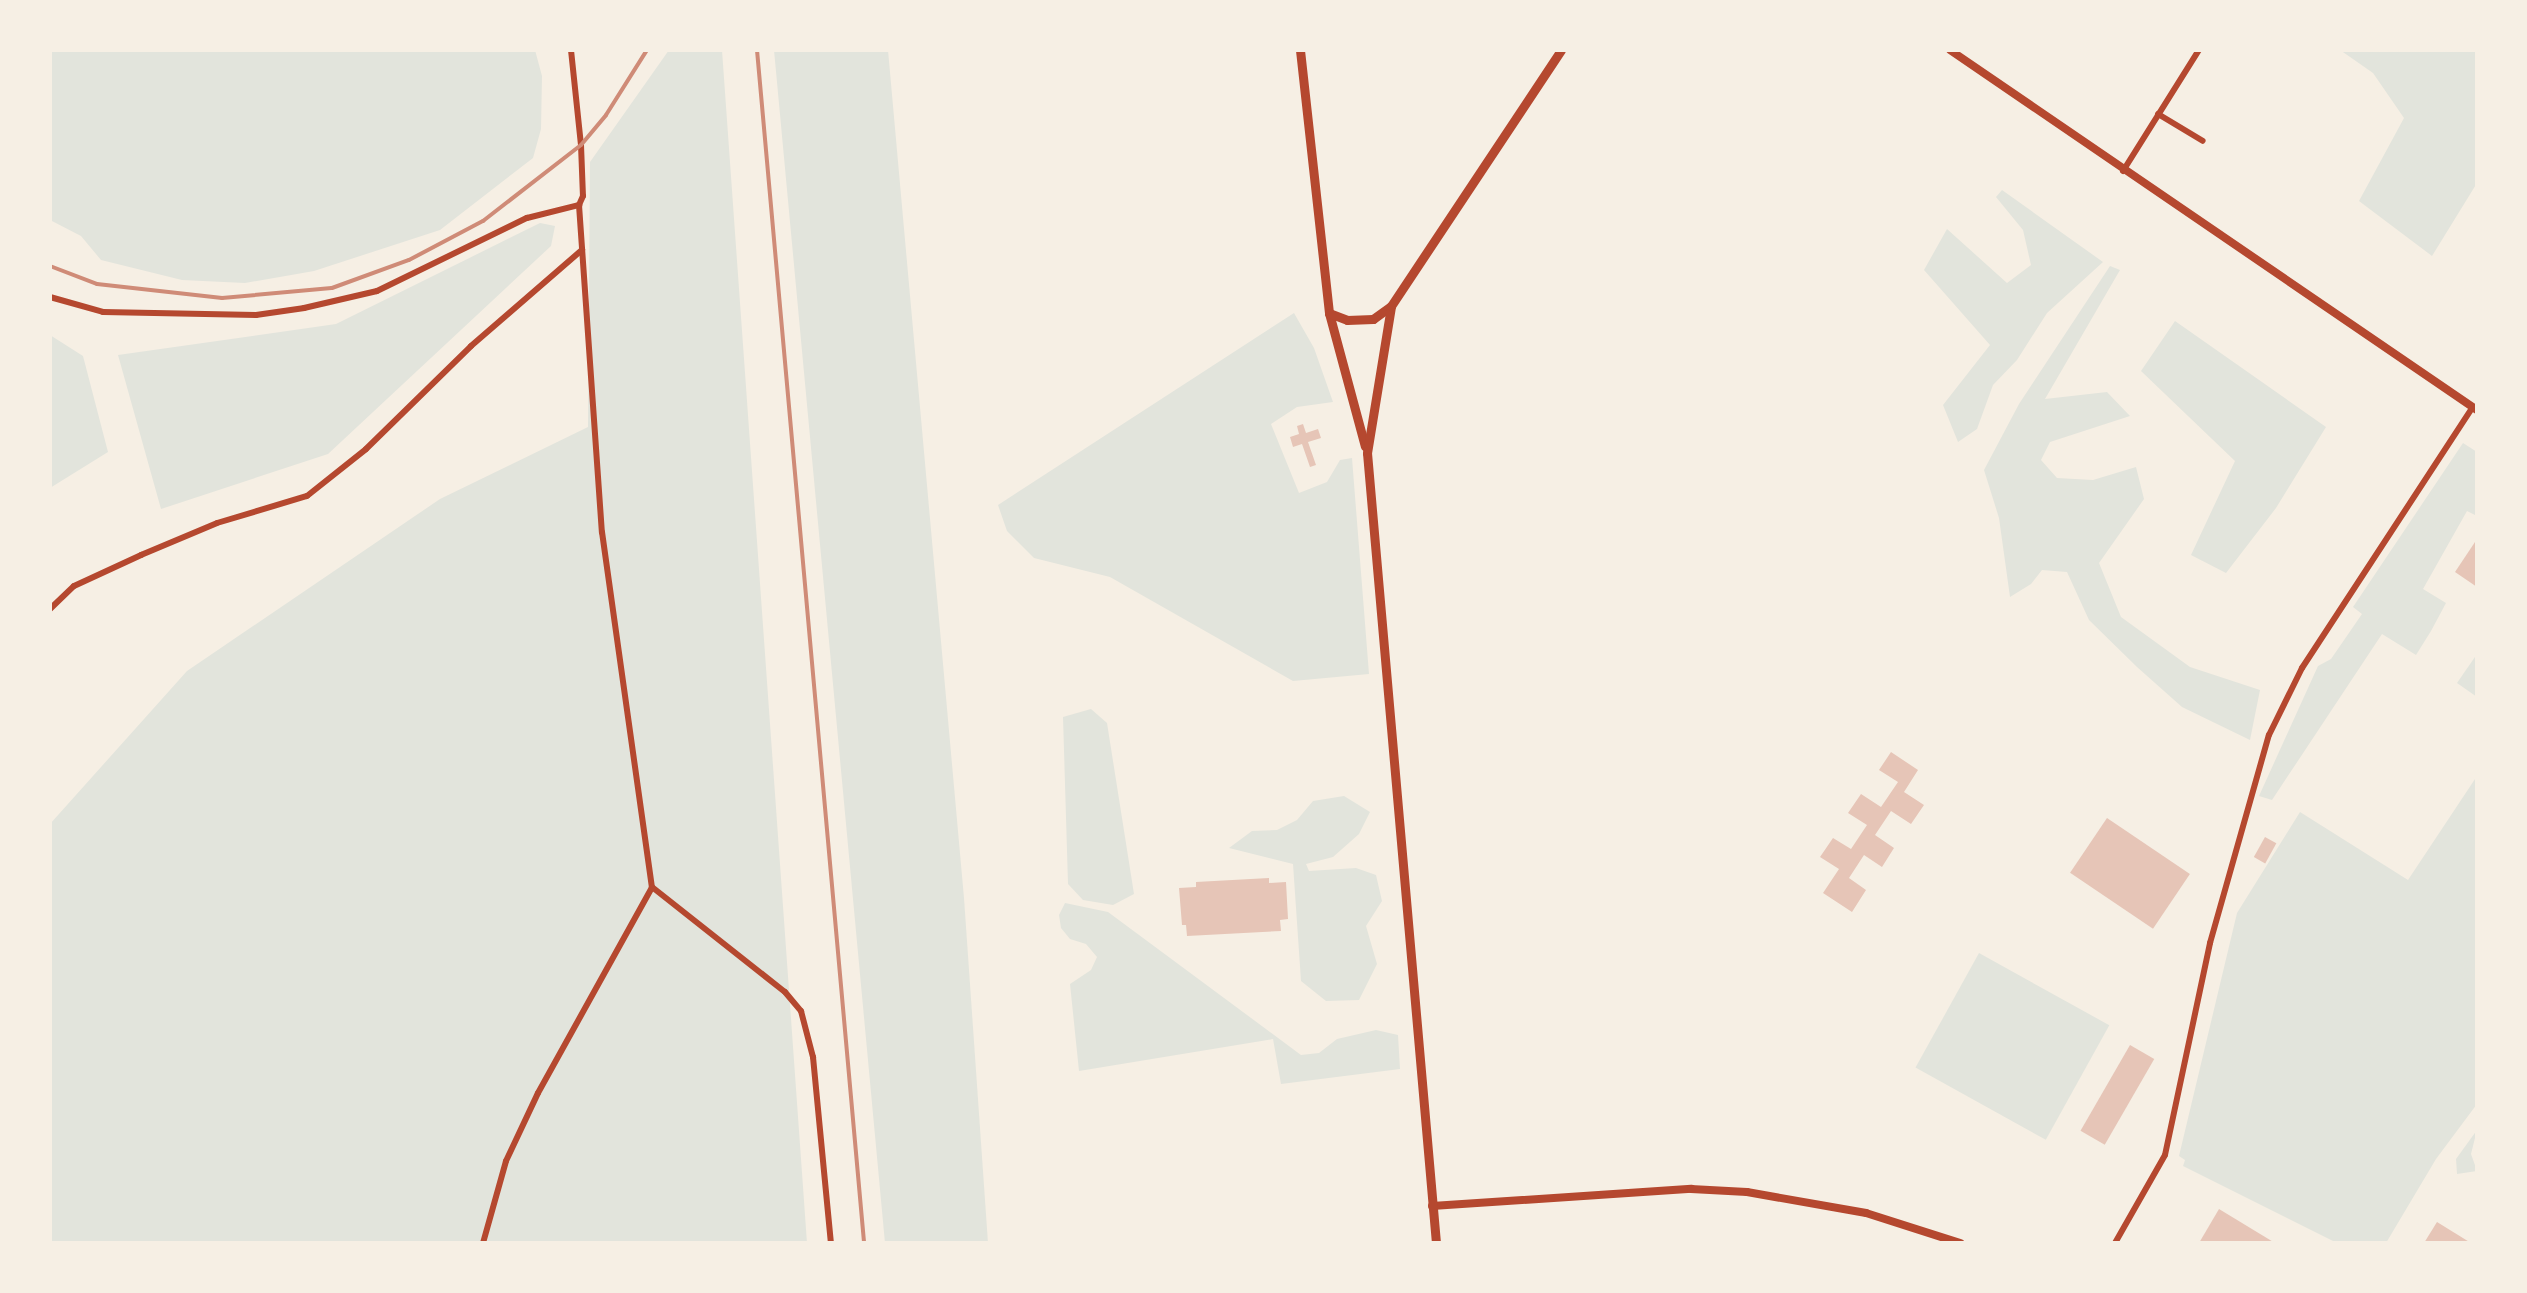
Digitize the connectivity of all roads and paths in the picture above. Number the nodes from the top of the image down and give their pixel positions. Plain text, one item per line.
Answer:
1 (571, 50) edge
2 (1300, 50) edge
3 (1562, 50) edge
4 (1950, 50) edge
5 (2199, 50) edge
6 (2158, 114) junction
7 (2204, 142) dead end
8 (2122, 171) junction
9 (579, 205) junction
10 (582, 250) junction
11 (50, 297) edge
12 (1391, 306) junction
13 (1329, 313) junction
14 (2475, 409) edge
15 (1367, 453) junction
16 (50, 608) edge
17 (652, 888) junction
18 (1432, 1206) junction
19 (483, 1243) edge
20 (830, 1243) edge
21 (1436, 1243) edge
22 (1960, 1243) edge
23 (2115, 1243) edge

1 - 9 street
2 - 13 main road
3 - 12 main road
4 - 8 street
5 - 6 street
6 - 7 street
6 - 8 street
8 - 14 street
9 - 10 street
9 - 11 street
10 - 16 street
10 - 17 street
12 - 13 main road
12 - 15 main road
13 - 15 main road
14 - 23 street
15 - 18 main road
17 - 19 street
17 - 20 street
18 - 21 main road
18 - 22 street

